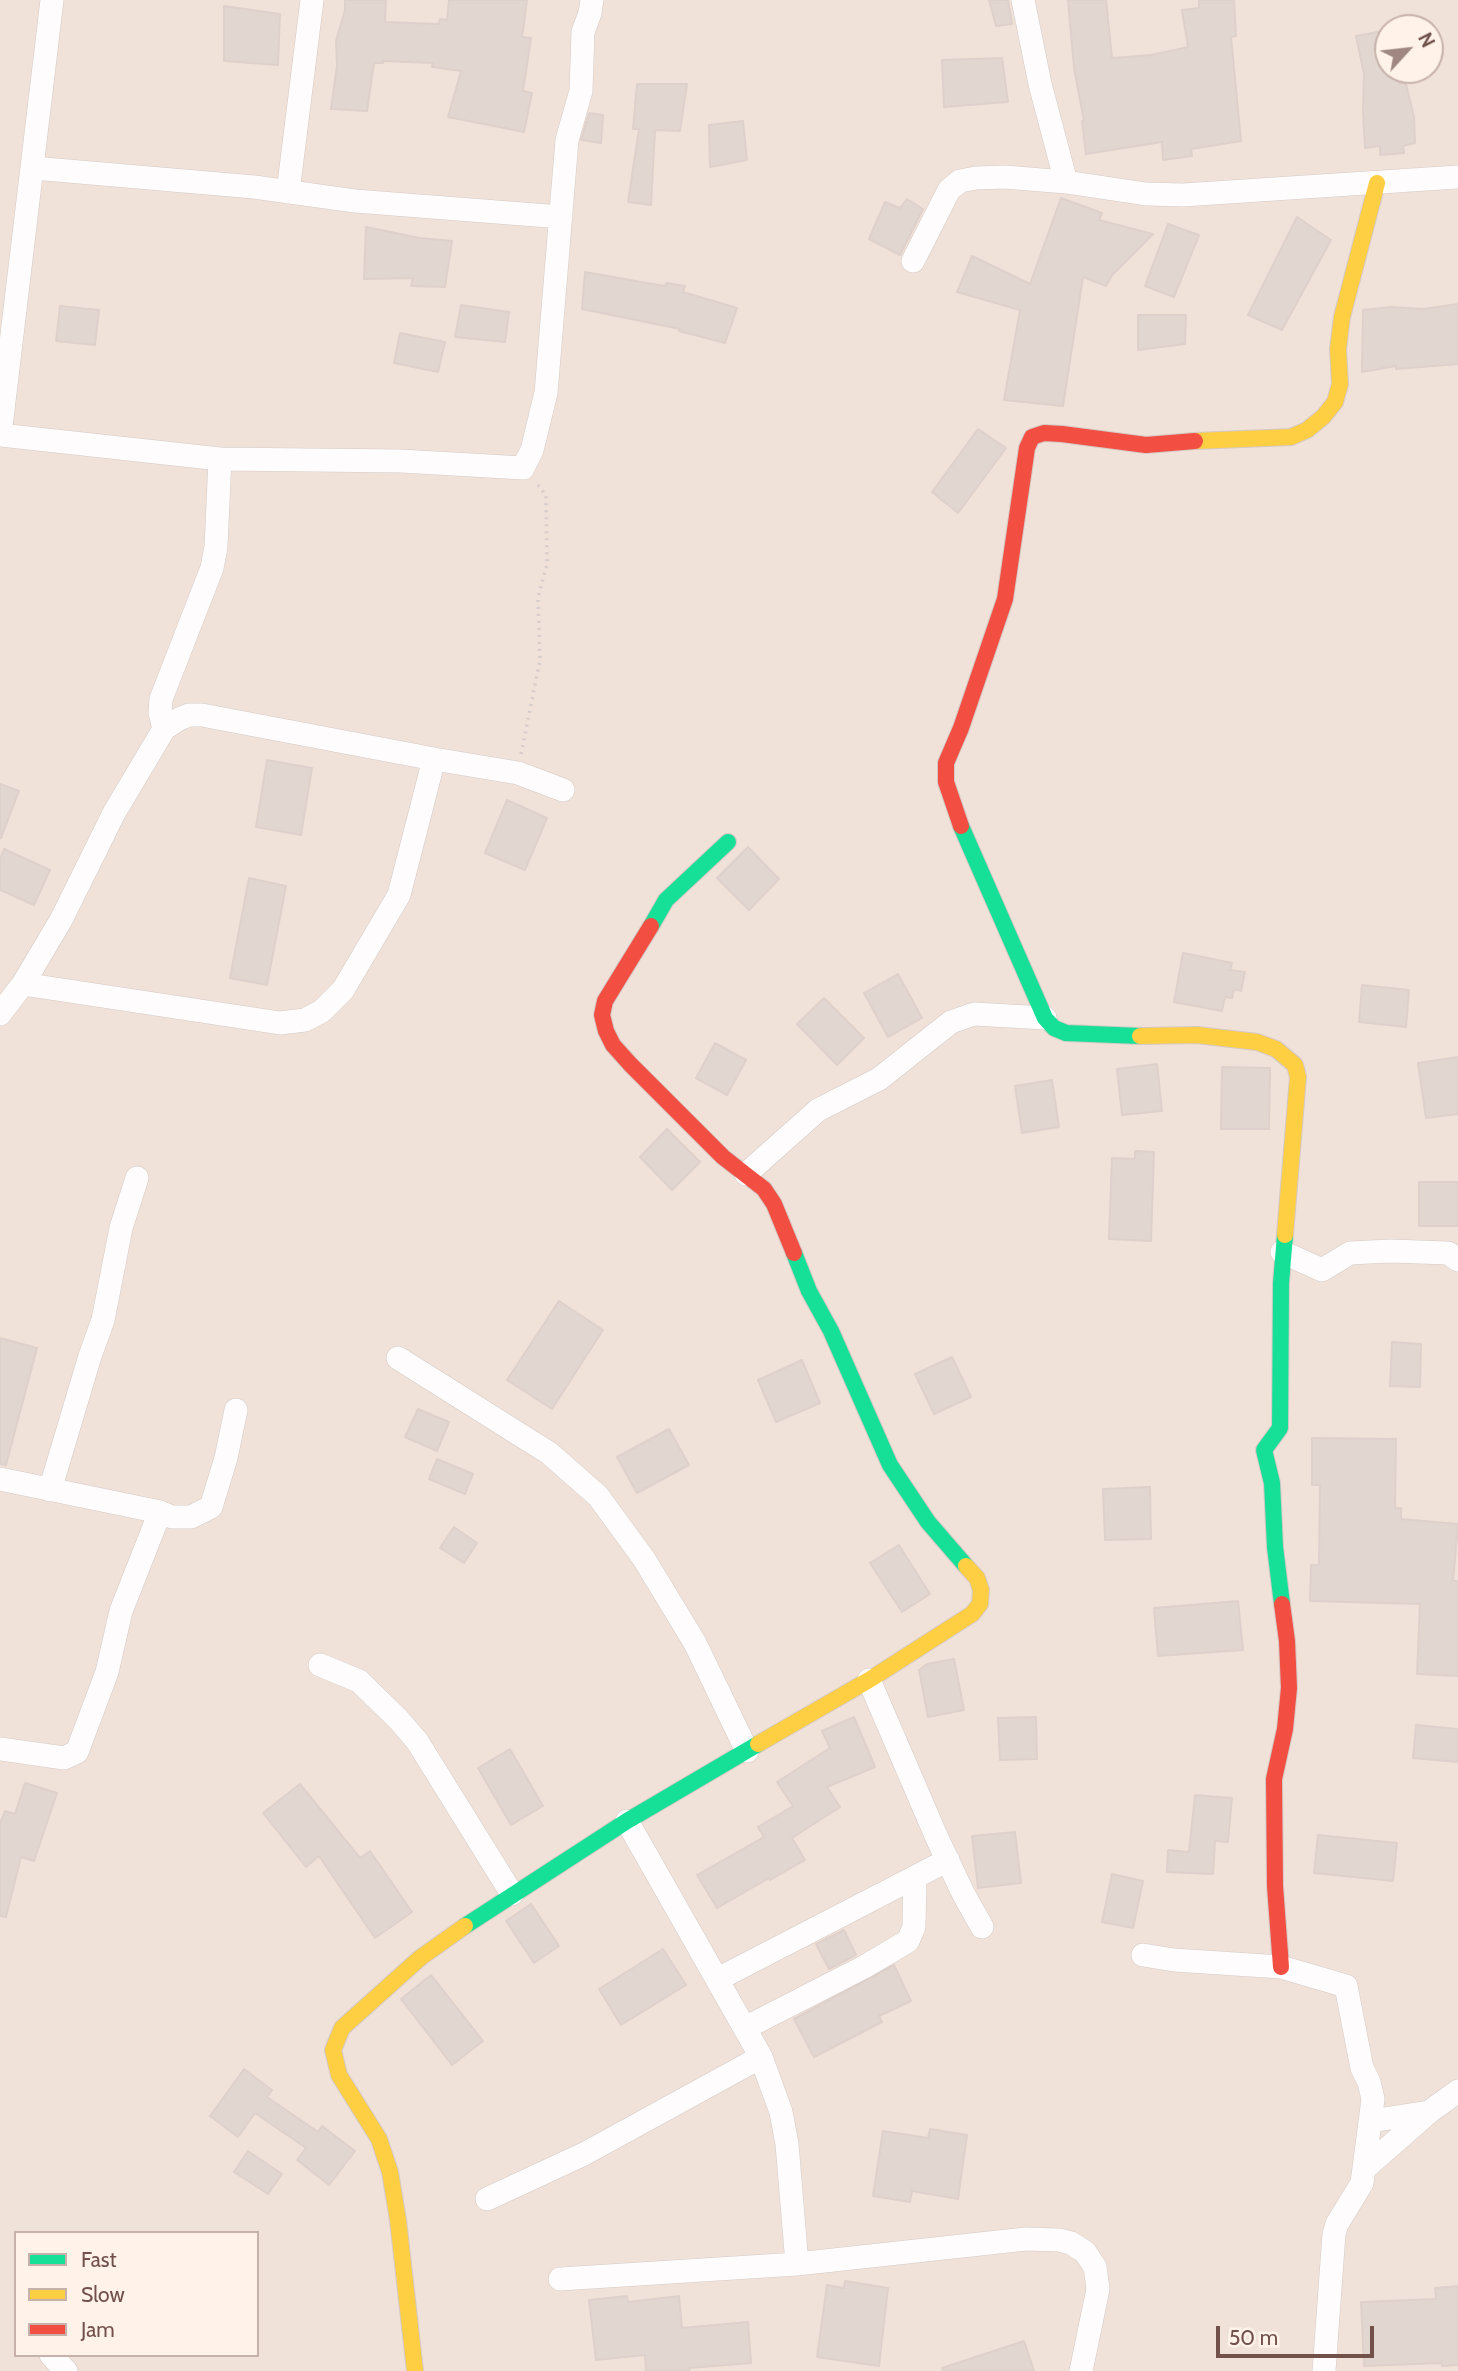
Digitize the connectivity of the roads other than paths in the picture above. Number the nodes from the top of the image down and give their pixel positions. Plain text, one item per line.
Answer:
1 (52, 0) edge
2 (312, 0) edge
3 (592, 0) edge
4 (1023, 0) edge
5 (33, 168) junction
6 (1458, 177) edge
7 (1066, 182) junction
8 (1377, 183) junction
9 (288, 192) junction
10 (561, 217) junction
11 (913, 261) dead end
12 (0, 435) edge
13 (220, 459) junction
14 (164, 729) junction
15 (434, 760) junction
16 (563, 790) dead end
17 (728, 842) dead end
18 (23, 985) junction
19 (0, 1014) edge
20 (1045, 1018) junction
21 (746, 1174) junction
22 (137, 1178) dead end
23 (1282, 1252) junction
24 (1458, 1260) edge
25 (398, 1357) dead end
26 (236, 1410) dead end
27 (0, 1479) edge
28 (50, 1490) junction
29 (160, 1512) junction
30 (320, 1665) dead end
31 (869, 1681) junction
32 (0, 1749) edge
33 (747, 1751) junction
34 (627, 1821) junction
35 (948, 1860) junction
36 (915, 1878) junction
37 (512, 1894) junction
38 (982, 1927) dead end
39 (1143, 1955) dead end
40 (1281, 1967) junction
41 (718, 1979) junction
42 (745, 2028) junction
43 (761, 2057) junction
44 (1458, 2091) edge
45 (1429, 2112) junction
46 (1371, 2121) junction
47 (1364, 2169) junction
48 (487, 2199) dead end
49 (797, 2264) junction
50 (560, 2279) dead end
51 (53, 2357) edge
52 (66, 2371) edge
53 (415, 2371) edge
54 (1082, 2371) edge
55 (1324, 2371) edge

1 - 5 street
2 - 9 street
3 - 10 street
4 - 7 street
5 - 9 street
5 - 12 street
6 - 8 street
7 - 8 street
7 - 11 street
8 - 20 street
9 - 10 street
10 - 13 street
12 - 13 street
13 - 14 street
14 - 15 street
14 - 18 street
15 - 16 street
15 - 18 street
17 - 21 street
18 - 19 street
20 - 21 street
20 - 23 street
21 - 31 street
22 - 28 street
23 - 24 street
23 - 40 street
25 - 33 street
26 - 29 street
27 - 28 street
28 - 29 street
29 - 32 street
30 - 37 street
31 - 33 street
31 - 35 street
33 - 34 street
34 - 37 street
34 - 41 street
35 - 36 street
35 - 38 street
36 - 41 street
36 - 42 street
37 - 53 street
39 - 40 street
40 - 46 street
41 - 42 street
42 - 43 street
43 - 48 street
43 - 49 street
44 - 45 street
45 - 46 street
45 - 47 street
46 - 47 street
47 - 55 street
49 - 50 street
49 - 54 street
51 - 52 street

